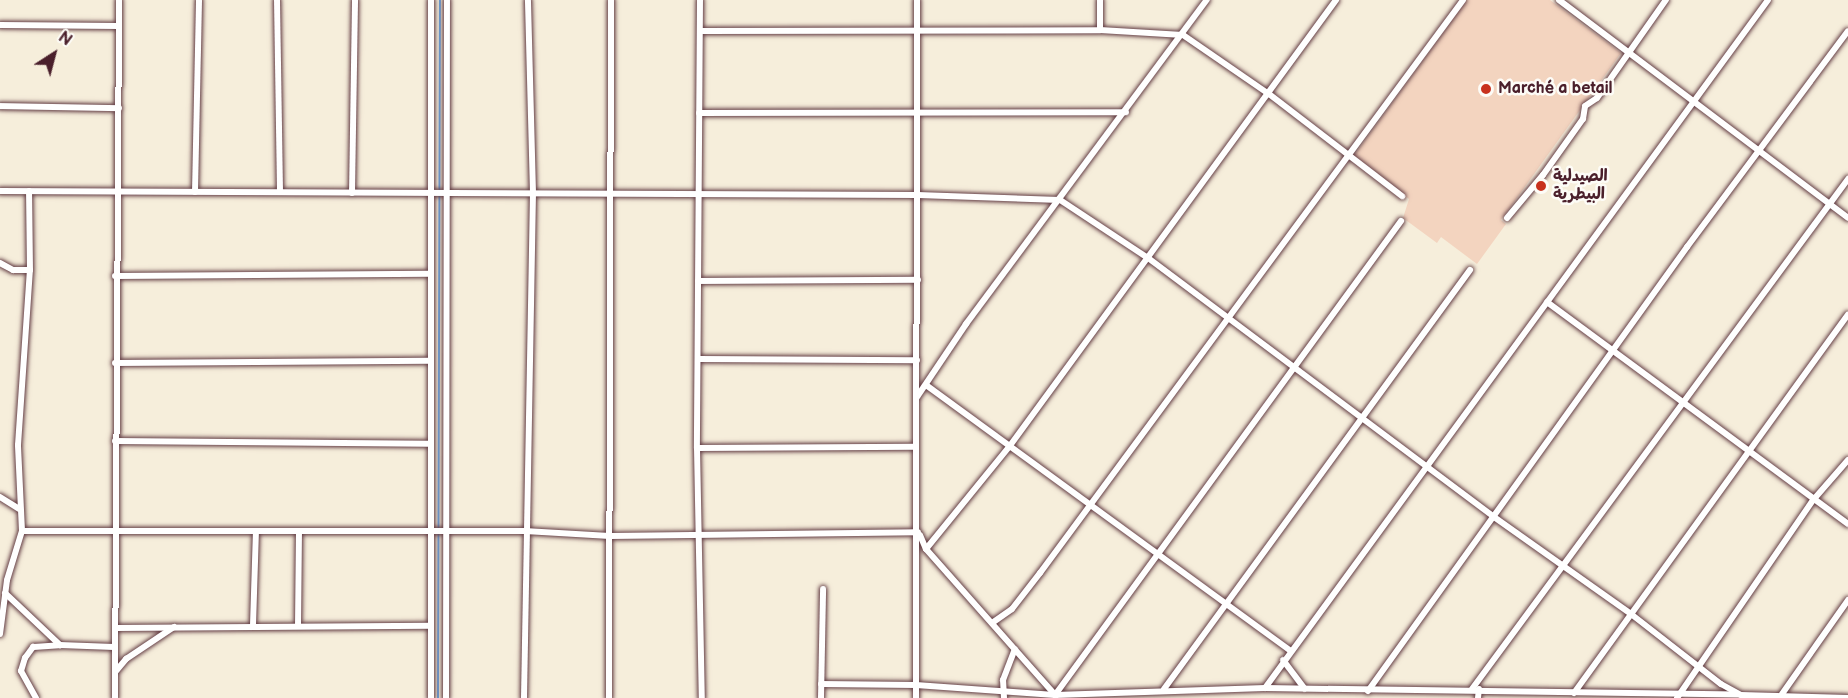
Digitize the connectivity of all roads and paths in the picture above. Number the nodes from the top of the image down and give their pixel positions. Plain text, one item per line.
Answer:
1 (119, 0) edge
2 (199, 0) edge
3 (277, 0) edge
4 (355, 0) edge
5 (431, 0) edge
6 (447, 0) edge
7 (528, 0) edge
8 (611, 0) edge
9 (700, 0) edge
10 (917, 0) edge
11 (1100, 0) edge
12 (1207, 0) edge
13 (1336, 0) edge
14 (1463, 0) edge
15 (1666, 0) edge
16 (1768, 0) edge
17 (1563, 1) edge
18 (0, 25) edge
19 (119, 26) junction
20 (917, 29) junction
21 (1100, 30) junction
22 (700, 31) junction
23 (1848, 31) edge
24 (1183, 35) junction
25 (1628, 52) junction
26 (1269, 94) junction
27 (1694, 102) junction
28 (0, 106) edge
29 (119, 108) junction
30 (1126, 112) junction
31 (699, 113) junction
32 (918, 113) junction
33 (1761, 152) junction
34 (1348, 158) junction
35 (1848, 178) edge
36 (0, 191) edge
37 (30, 191) junction
38 (119, 191) junction
39 (195, 192) junction
40 (280, 192) junction
41 (352, 193) junction
42 (439, 193) junction
43 (533, 193) junction
44 (610, 193) junction
45 (700, 194) junction
46 (918, 195) junction
47 (1402, 196) dead end
48 (1060, 200) junction
49 (1829, 205) junction
50 (1507, 218) dead end
51 (1848, 218) edge
52 (1401, 221) dead end
53 (1148, 258) junction
54 (0, 263) edge
55 (30, 270) junction
56 (1470, 270) dead end
57 (430, 274) junction
58 (115, 276) junction
59 (918, 280) junction
60 (698, 281) junction
61 (1547, 302) junction
62 (1848, 315) edge
63 (1227, 317) junction
64 (1611, 352) junction
65 (699, 359) junction
66 (917, 360) junction
67 (430, 361) junction
68 (115, 363) junction
69 (1295, 368) junction
70 (926, 385) junction
71 (917, 398) junction
72 (1680, 403) junction
73 (1362, 417) junction
74 (115, 441) junction
75 (428, 444) junction
76 (916, 447) junction
77 (1010, 447) junction
78 (697, 448) junction
79 (1751, 452) junction
80 (1848, 460) edge
81 (1427, 467) junction
82 (0, 497) edge
83 (1814, 500) junction
84 (1091, 505) junction
85 (19, 509) junction
86 (1494, 517) junction
87 (1848, 524) edge
88 (22, 531) junction
89 (118, 531) junction
90 (256, 531) junction
91 (299, 531) junction
92 (525, 531) junction
93 (918, 531) junction
94 (431, 532) junction
95 (444, 532) junction
96 (700, 532) junction
97 (610, 536) junction
98 (926, 549) junction
99 (1158, 553) junction
100 (1564, 565) junction
101 (823, 589) dead end
102 (5, 593) junction
103 (1848, 600) edge
104 (1225, 603) junction
105 (1631, 614) junction
106 (992, 623) junction
107 (253, 625) junction
108 (298, 626) junction
109 (431, 626) junction
110 (174, 627) junction
111 (115, 628) junction
112 (0, 634) edge
113 (60, 645) junction
114 (114, 647) junction
115 (1015, 650) junction
116 (1290, 650) junction
117 (1284, 660) junction
118 (1697, 668) junction
119 (115, 672) junction
120 (821, 684) junction
121 (916, 685) junction
122 (1265, 688) junction
123 (1164, 689) junction
124 (1305, 689) junction
125 (1475, 689) junction
126 (1004, 690) junction
127 (1368, 691) junction
128 (1574, 693) junction
129 (1207, 694) edge
130 (1782, 694) junction
131 (1741, 695) junction
132 (1056, 696) edge
133 (1677, 697) edge
134 (36, 698) edge
135 (115, 698) edge
136 (431, 698) edge
137 (446, 698) edge
138 (524, 698) edge
139 (609, 698) edge
140 (702, 698) edge
141 (821, 698) edge
142 (916, 698) edge
143 (1004, 698) edge
144 (1478, 698) edge
145 (1848, 698) edge

1 - 19 street
2 - 39 street
3 - 40 street
4 - 41 street
5 - 42 street
6 - 42 street
7 - 43 street
8 - 44 street
9 - 22 street
10 - 20 street
11 - 21 street
12 - 24 street
13 - 26 street
14 - 34 street
15 - 25 street
16 - 27 street
17 - 25 street
18 - 19 street
19 - 29 street
20 - 21 street
20 - 22 street
20 - 32 street
21 - 24 street
22 - 31 street
23 - 33 street
24 - 26 street
24 - 30 street
25 - 27 street
25 - 50 street
26 - 34 street
26 - 53 street
27 - 33 street
27 - 61 street
28 - 29 street
29 - 38 street
30 - 32 street
30 - 48 street
31 - 32 street
31 - 45 street
32 - 46 street
33 - 49 street
33 - 64 street
34 - 47 street
34 - 63 street
35 - 49 street
36 - 37 street
37 - 38 street
37 - 55 street
38 - 39 street
38 - 58 street
39 - 40 street
40 - 41 street
41 - 42 street
42 - 43 street
42 - 57 street
42 - 95 street
43 - 44 street
43 - 92 street
44 - 45 street
44 - 97 street
45 - 46 street
45 - 60 street
46 - 48 street
46 - 59 street
48 - 53 street
48 - 70 street
49 - 51 street
49 - 72 street
52 - 69 street
53 - 63 street
53 - 77 street
54 - 55 street
55 - 85 street
56 - 73 street
57 - 58 street
57 - 67 street
58 - 68 street
59 - 60 street
59 - 66 street
60 - 65 street
61 - 64 street
61 - 81 street
62 - 79 street
63 - 69 street
63 - 84 street
64 - 72 street
64 - 86 street
65 - 66 street
65 - 78 street
66 - 71 street
67 - 68 street
67 - 75 street
68 - 74 street
69 - 73 street
69 - 99 street
70 - 71 street
70 - 77 street
71 - 76 street
72 - 79 street
72 - 100 street
73 - 81 street
73 - 104 street
74 - 75 street
74 - 89 street
75 - 94 street
76 - 78 street
76 - 93 street
77 - 84 street
77 - 98 street
78 - 96 street
79 - 83 street
79 - 105 street
80 - 83 street
81 - 86 street
81 - 116 street
82 - 85 street
83 - 87 street
83 - 118 street
84 - 99 street
84 - 106 street
85 - 88 street
86 - 100 street
86 - 127 street
88 - 89 street
88 - 102 street
89 - 90 street
89 - 111 street
90 - 91 street
90 - 107 street
91 - 94 street
91 - 108 street
92 - 95 street
92 - 97 street
92 - 138 street
93 - 96 street
93 - 98 street
93 - 121 street
94 - 95 street
94 - 109 street
95 - 137 street
96 - 97 street
96 - 140 street
97 - 139 street
98 - 106 street
99 - 104 street
99 - 132 street
100 - 105 street
100 - 125 street
101 - 120 street
102 - 112 street
102 - 113 street
103 - 130 street
104 - 116 street
104 - 123 street
105 - 118 street
105 - 128 street
106 - 115 street
107 - 108 street
107 - 110 street
108 - 109 street
109 - 136 street
110 - 111 street
110 - 119 street
111 - 114 street
113 - 114 street
113 - 134 street
114 - 119 street
115 - 126 street
115 - 132 street
116 - 117 street
117 - 122 street
117 - 124 street
118 - 131 street
118 - 133 street
119 - 135 street
120 - 121 street
120 - 141 street
121 - 126 street
121 - 142 street
122 - 124 street
122 - 129 street
123 - 129 street
123 - 132 street
124 - 127 street
125 - 127 street
125 - 128 street
125 - 144 street
126 - 132 street
126 - 143 street
128 - 133 street
130 - 131 street
130 - 145 street
131 - 133 street

